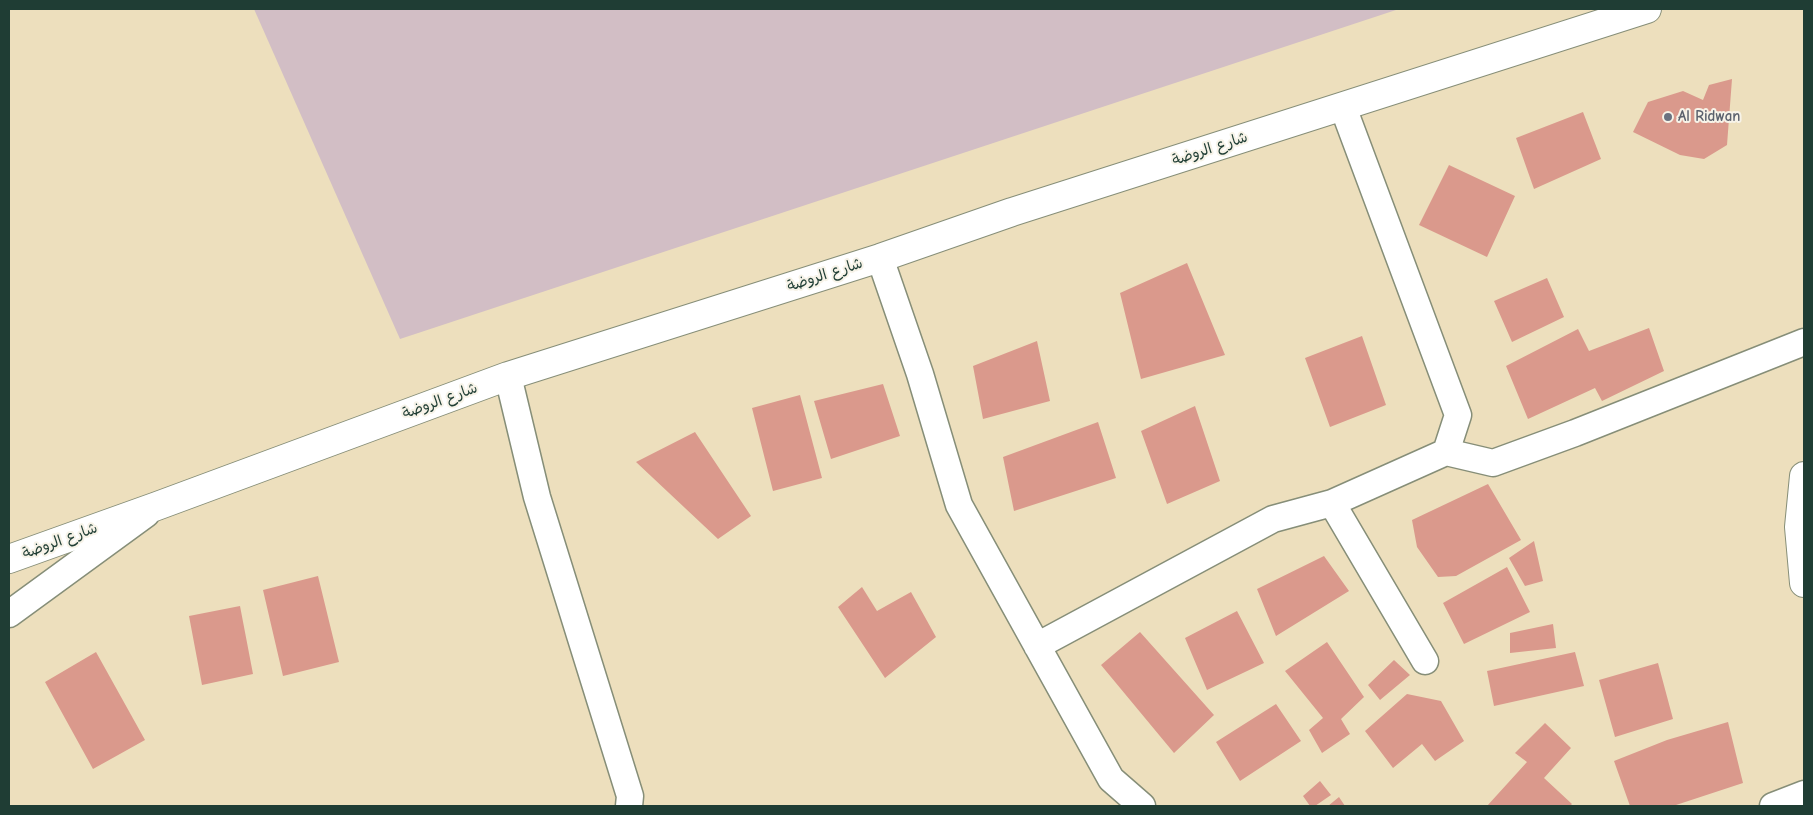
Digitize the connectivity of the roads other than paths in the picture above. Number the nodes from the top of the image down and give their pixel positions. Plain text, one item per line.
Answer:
1 (1647, 9) edge
2 (1343, 107) junction
3 (880, 258) junction
4 (1804, 342) edge
5 (508, 376) junction
6 (1446, 452) junction
7 (1804, 476) edge
8 (1332, 503) junction
9 (157, 506) junction
10 (9, 560) edge
11 (1804, 583) edge
12 (9, 614) edge
13 (1037, 646) junction
14 (1425, 661) dead end
15 (1804, 794) edge
16 (630, 806) edge
17 (1142, 806) edge
18 (1773, 806) edge

1 - 2 main road, شارع الروضة
2 - 3 main road, شارع الروضة
2 - 6 street
3 - 5 main road, شارع الروضة
3 - 13 street
4 - 6 street
5 - 9 main road, شارع الروضة
5 - 16 street
6 - 8 street
7 - 11 main road
8 - 13 street
8 - 14 street
9 - 10 main road, شارع الروضة
9 - 12 street
13 - 17 street
15 - 18 street

